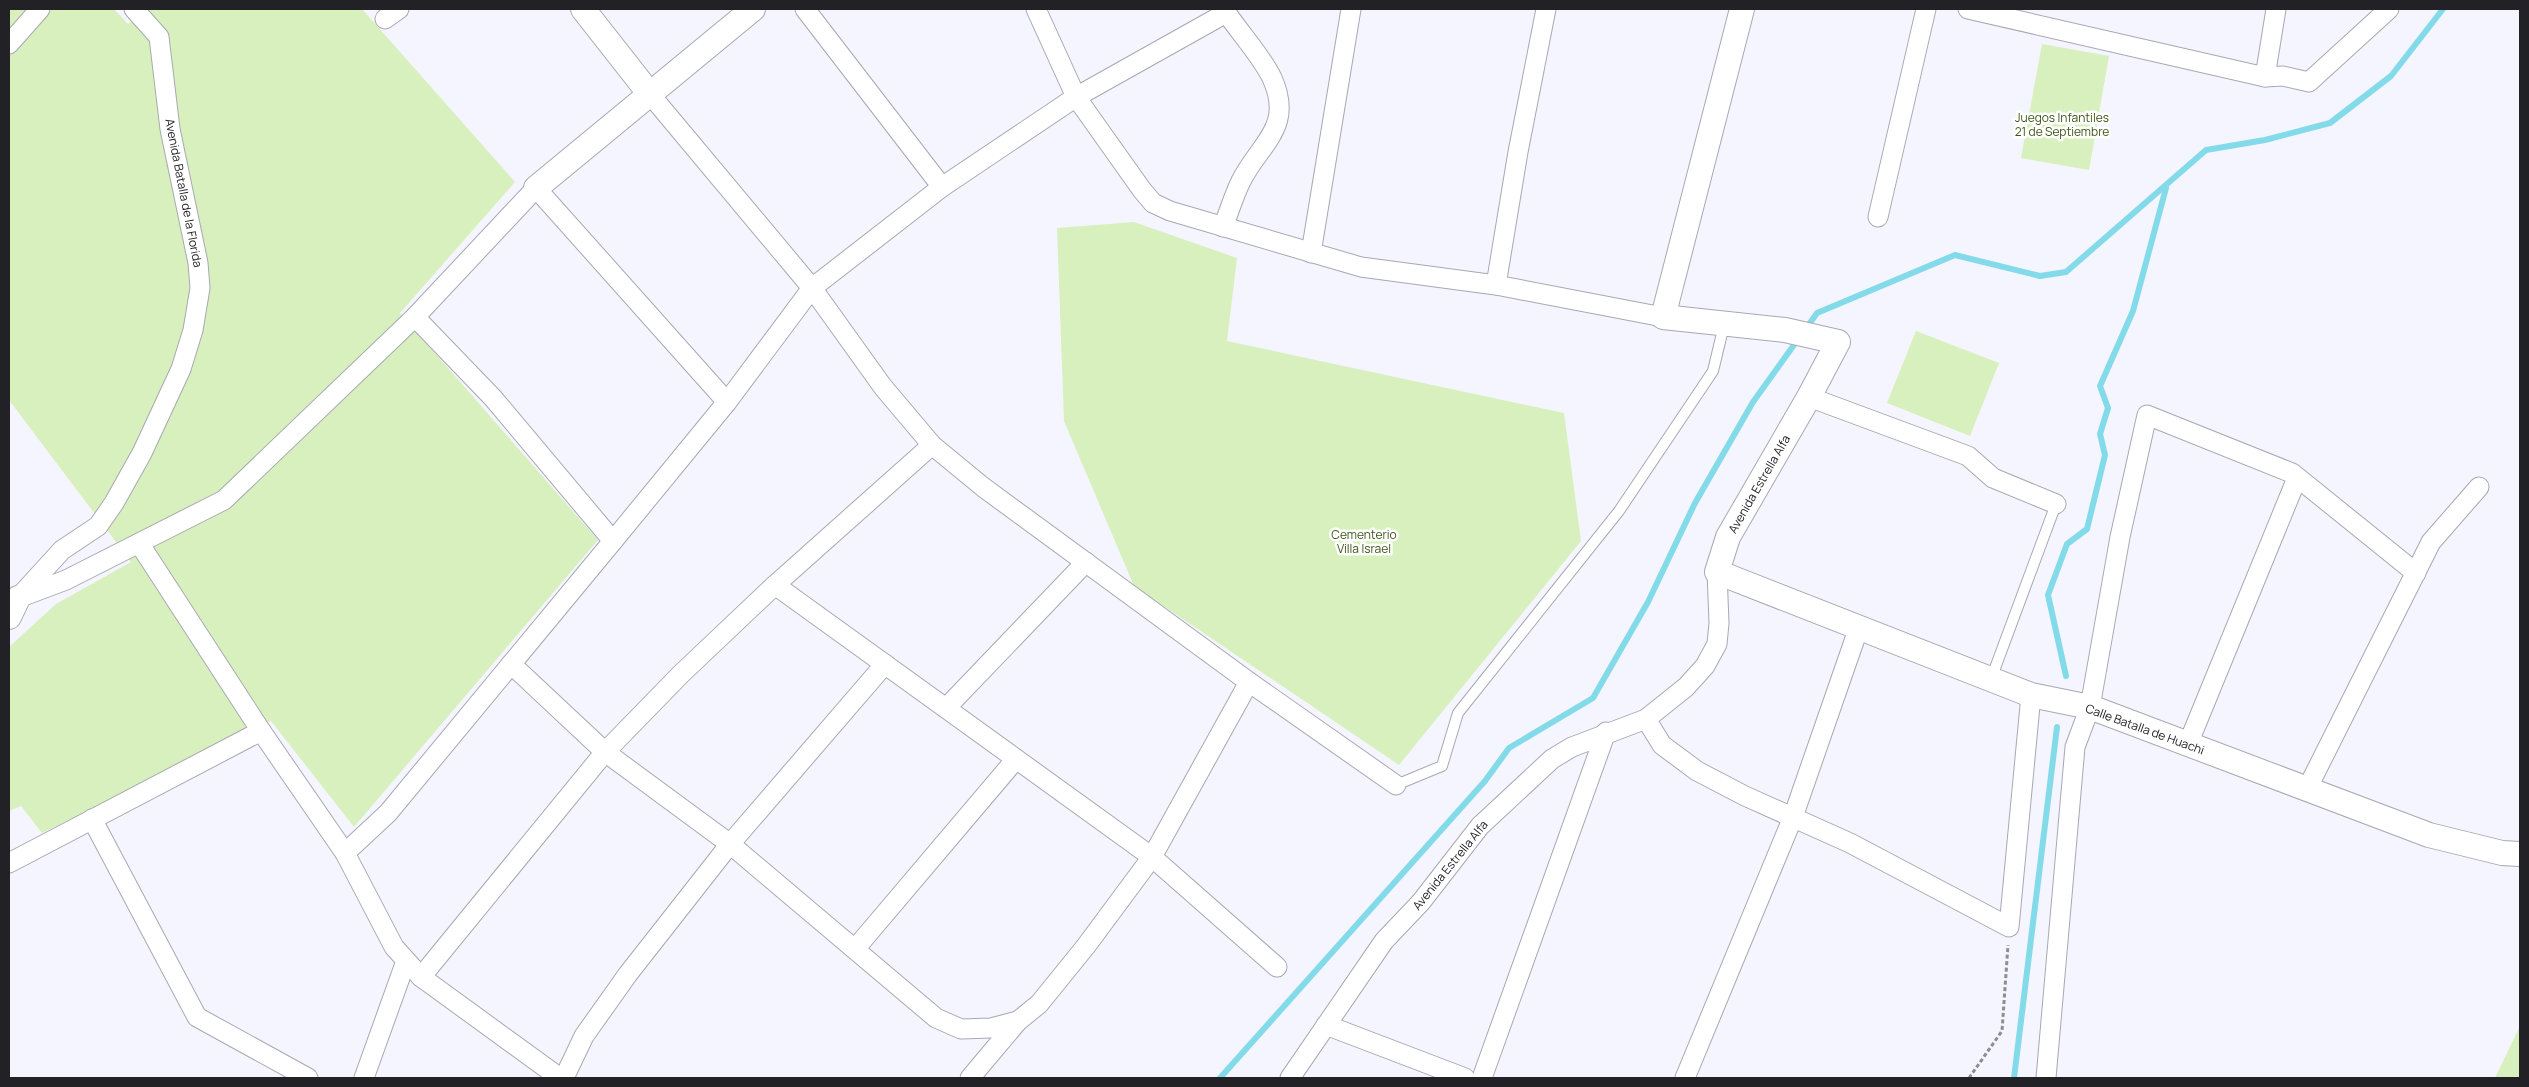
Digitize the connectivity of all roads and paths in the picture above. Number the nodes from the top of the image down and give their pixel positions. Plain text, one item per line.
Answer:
1 (40, 9) edge
2 (134, 9) edge
3 (583, 9) edge
4 (753, 9) edge
5 (805, 9) edge
6 (1036, 9) edge
7 (1351, 9) edge
8 (1546, 9) edge
9 (1742, 9) edge
10 (1926, 9) edge
11 (1968, 9) edge
12 (2276, 9) edge
13 (2389, 9) edge
14 (1225, 11) edge
15 (9, 44) edge
16 (2265, 76) junction
17 (649, 93) junction
18 (1076, 97) junction
19 (942, 187) junction
20 (536, 188) junction
21 (1878, 217) dead end
22 (1223, 227) junction
23 (1311, 253) junction
24 (1496, 285) junction
25 (812, 288) junction
26 (415, 317) junction
27 (1663, 317) junction
28 (1724, 325) junction
29 (1809, 398) junction
30 (727, 402) junction
31 (932, 445) junction
32 (2297, 478) junction
33 (2478, 487) dead end
34 (2056, 504) joint
35 (613, 541) junction
36 (139, 543) junction
37 (1086, 562) junction
38 (1717, 572) junction
39 (2416, 573) junction
40 (775, 584) junction
41 (12, 606) edge
42 (1859, 627) junction
43 (511, 664) junction
44 (885, 664) junction
45 (1991, 679) junction
46 (1249, 682) junction
47 (2031, 694) junction
48 (946, 708) junction
49 (2090, 708) junction
50 (1646, 719) junction
51 (261, 731) junction
52 (1606, 732) junction
53 (2188, 744) junction
54 (605, 752) junction
55 (1016, 759) junction
56 (1396, 786) joint
57 (2306, 789) junction
58 (1793, 817) junction
59 (92, 819) junction
60 (730, 844) junction
61 (345, 853) junction
62 (2520, 854) edge
63 (1152, 857) junction
64 (9, 863) edge
65 (2009, 926) junction
66 (855, 949) junction
67 (406, 961) junction
68 (1277, 967) dead end
69 (421, 977) junction
70 (1018, 1021) junction
71 (1326, 1025) junction
72 (308, 1078) edge
73 (364, 1078) edge
74 (560, 1078) edge
75 (564, 1078) edge
76 (970, 1078) edge
77 (1290, 1078) edge
78 (1466, 1078) edge
79 (1482, 1078) edge
80 (1685, 1078) edge
81 (1969, 1078) edge
82 (2046, 1078) edge

1 - 15 street
2 - 41 street, Avenida Batalla de la Florida
3 - 17 street
4 - 17 street
5 - 19 street
6 - 18 street
7 - 23 street
8 - 24 street
9 - 27 street
10 - 21 street
11 - 16 street
12 - 16 street
13 - 16 street
14 - 18 street
14 - 22 street
17 - 20 street
17 - 25 street
18 - 19 street
18 - 22 street
19 - 25 street
20 - 26 street
20 - 30 street
22 - 23 street
23 - 24 street
24 - 27 street
25 - 30 street
25 - 31 street
26 - 35 street
26 - 36 street
27 - 28 street
28 - 29 street, Avenida Estrella Alfa
28 - 56 lane
29 - 34 street
29 - 38 street, Avenida Estrella Alfa
30 - 35 street
31 - 37 street
31 - 40 street
32 - 39 street
32 - 49 street
32 - 53 street
33 - 39 street
34 - 45 lane
35 - 43 street
36 - 41 street
36 - 51 street
37 - 46 street
37 - 48 street
38 - 42 street, Calle Batalla de Huachi
38 - 50 street, Avenida Estrella Alfa
39 - 57 street
40 - 44 street
40 - 54 street
42 - 45 street, Calle Batalla de Huachi
42 - 58 street
43 - 54 street
43 - 61 street
44 - 48 street
44 - 60 street
45 - 47 street, Calle Batalla de Huachi
46 - 56 street
46 - 63 street
47 - 49 street, Calle Batalla de Huachi
47 - 65 street
48 - 55 street
49 - 53 street, Calle Batalla de Huachi
49 - 82 street
50 - 52 street, Avenida Estrella Alfa
50 - 58 street
51 - 59 street
51 - 61 street
52 - 71 street, Avenida Estrella Alfa
52 - 79 street
53 - 57 street, Calle Batalla de Huachi
54 - 60 street
54 - 69 street
55 - 63 street
55 - 66 street
57 - 62 street, Calle Batalla de Huachi
58 - 65 street
58 - 80 street
59 - 64 street
59 - 72 street
60 - 66 street
60 - 75 street
61 - 67 street
63 - 68 street
63 - 70 street
65 - 81 path
66 - 70 street
67 - 69 street
67 - 73 street
69 - 74 street
70 - 76 street
71 - 77 street, Avenida Estrella Alfa
71 - 78 street

